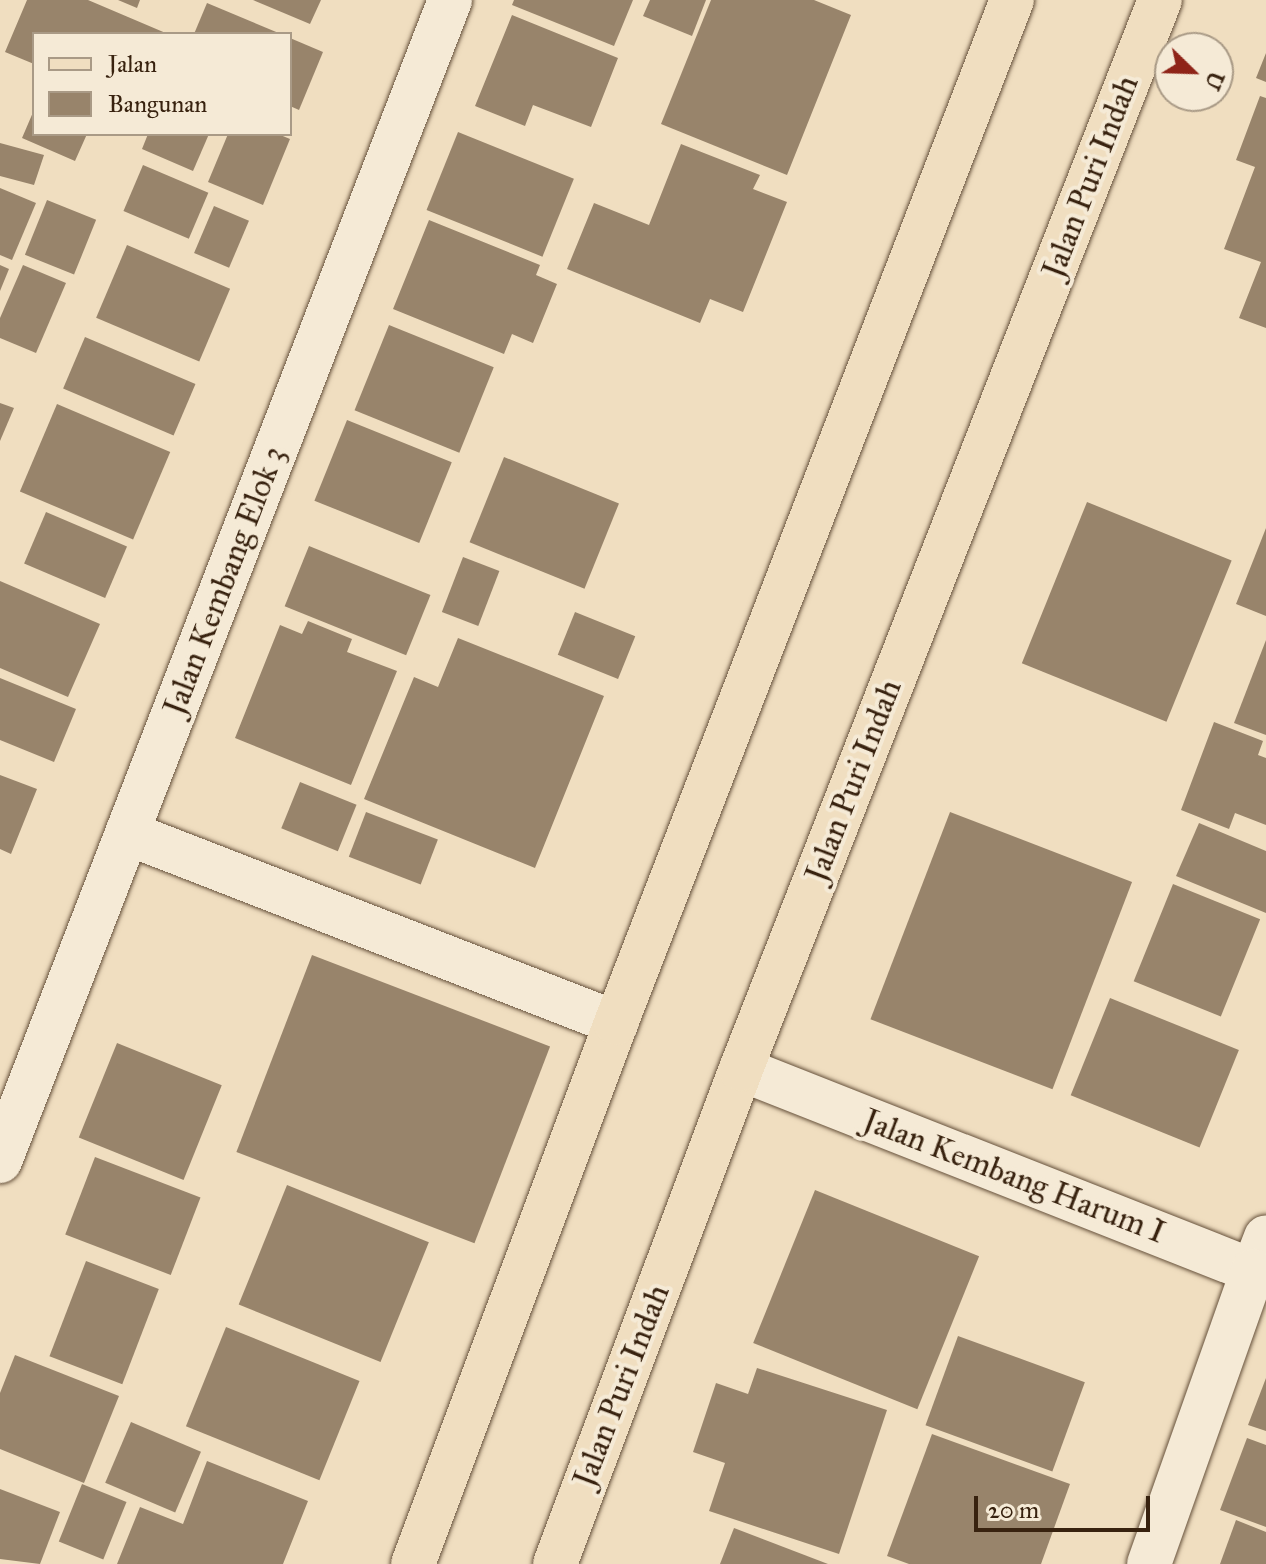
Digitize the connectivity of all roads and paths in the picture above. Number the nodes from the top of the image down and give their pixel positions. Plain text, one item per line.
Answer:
1 (450, 0) edge
2 (1012, 0) edge
3 (1160, 0) edge
4 (127, 833) junction
5 (616, 1023) junction
6 (741, 1069) junction
7 (0, 1161) edge
8 (1259, 1254) edge
9 (413, 1564) edge
10 (555, 1564) edge
11 (1149, 1564) edge

1 - 4 street, Jalan Kembang Elok 3
2 - 5 main road
3 - 6 main road, Jalan Puri Indah
4 - 5 street
4 - 7 street, Jalan Kembang Elok 3
5 - 9 main road
6 - 8 street, Jalan Kembang Harum I
6 - 10 main road, Jalan Puri Indah
8 - 11 street

